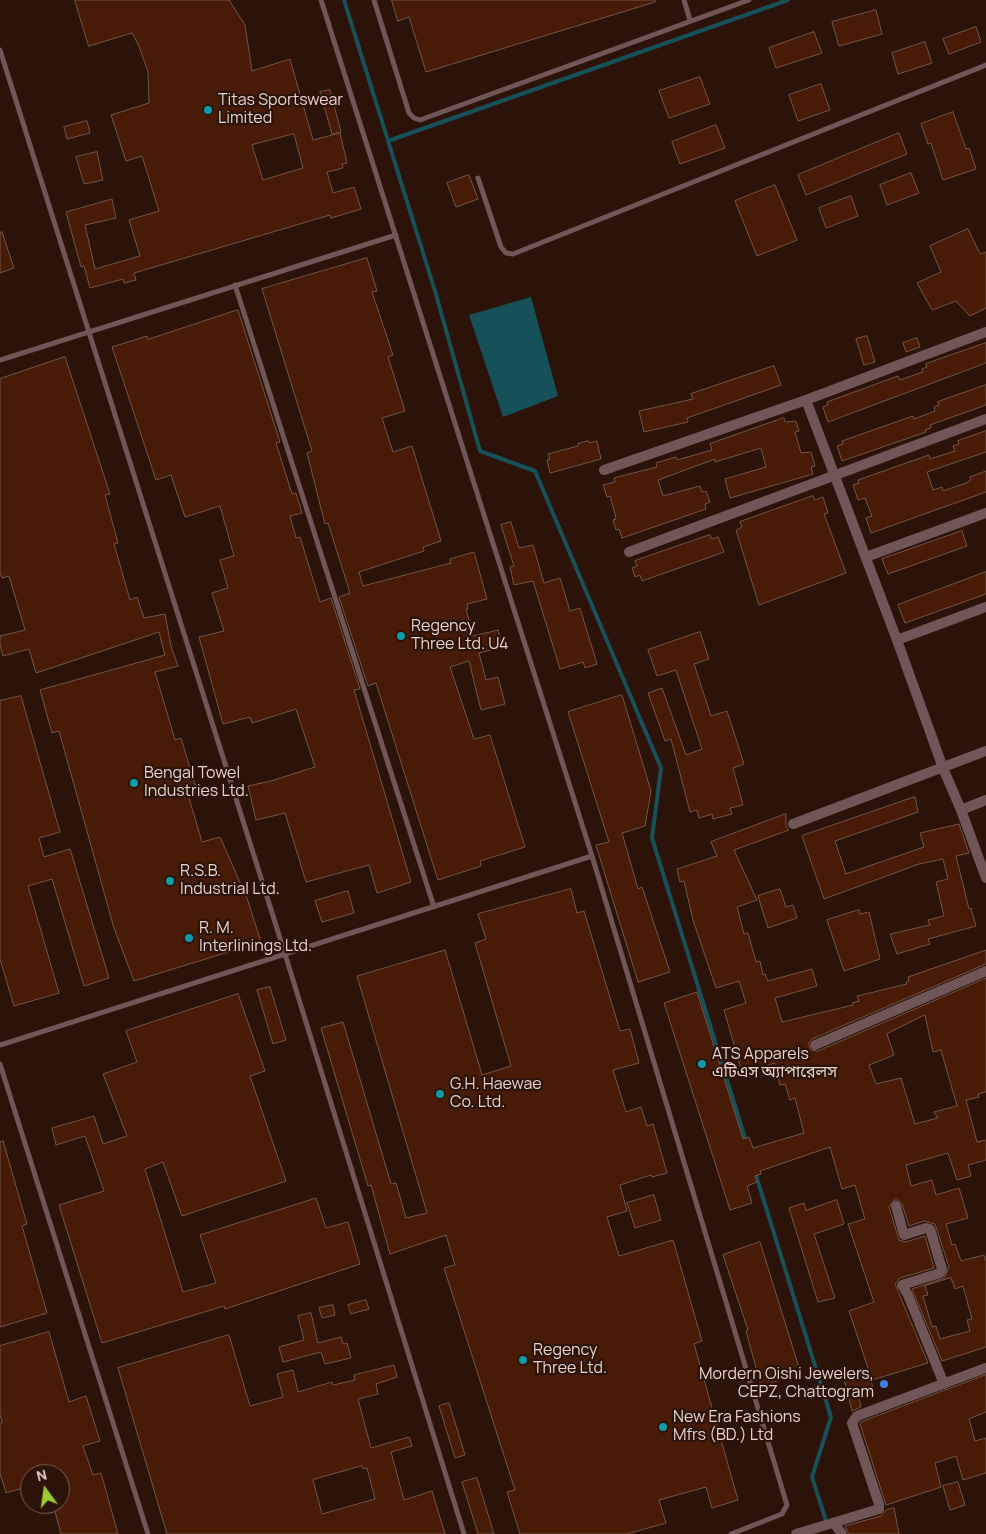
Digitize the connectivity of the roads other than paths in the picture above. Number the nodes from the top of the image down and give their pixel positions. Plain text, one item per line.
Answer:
1 (321, 0) edge
2 (374, 0) edge
3 (684, 0) edge
4 (749, 0) edge
5 (690, 20) junction
6 (0, 50) edge
7 (986, 65) edge
8 (478, 178) dead end
9 (396, 234) junction
10 (235, 285) junction
11 (89, 330) junction
12 (986, 332) edge
13 (0, 360) edge
14 (806, 400) junction
15 (986, 419) edge
16 (604, 470) dead end
17 (835, 476) junction
18 (986, 513) edge
19 (629, 552) dead end
20 (866, 557) junction
21 (986, 607) edge
22 (898, 640) junction
23 (986, 751) edge
24 (943, 768) junction
25 (986, 800) edge
26 (961, 810) junction
27 (793, 824) dead end
28 (592, 856) junction
29 (986, 878) edge
30 (434, 907) junction
31 (285, 954) junction
32 (986, 971) edge
33 (0, 1045) edge
34 (815, 1045) dead end
35 (0, 1064) edge
36 (896, 1206) dead end
37 (986, 1368) edge
38 (944, 1384) junction
39 (834, 1522) junction
40 (818, 1530) edge
41 (148, 1534) edge
42 (464, 1534) edge
43 (731, 1534) edge
44 (796, 1534) edge
45 (842, 1534) edge

1 - 9 lane
2 - 5 lane
3 - 5 lane
4 - 5 lane
6 - 11 lane
7 - 8 lane
9 - 10 lane
9 - 28 lane
10 - 11 lane
10 - 30 lane
11 - 13 lane
11 - 31 lane
12 - 14 street
14 - 16 street
14 - 17 street
15 - 17 street
17 - 19 street
17 - 20 street
18 - 20 street
20 - 22 street
21 - 22 street
22 - 24 street
23 - 24 street
24 - 26 street
24 - 27 street
25 - 26 street
26 - 29 street
28 - 30 lane
28 - 43 lane
30 - 31 lane
31 - 33 lane
31 - 42 lane
32 - 34 street
35 - 41 lane
36 - 38 street
37 - 38 street
38 - 39 street
39 - 40 street
39 - 45 street
40 - 44 street

